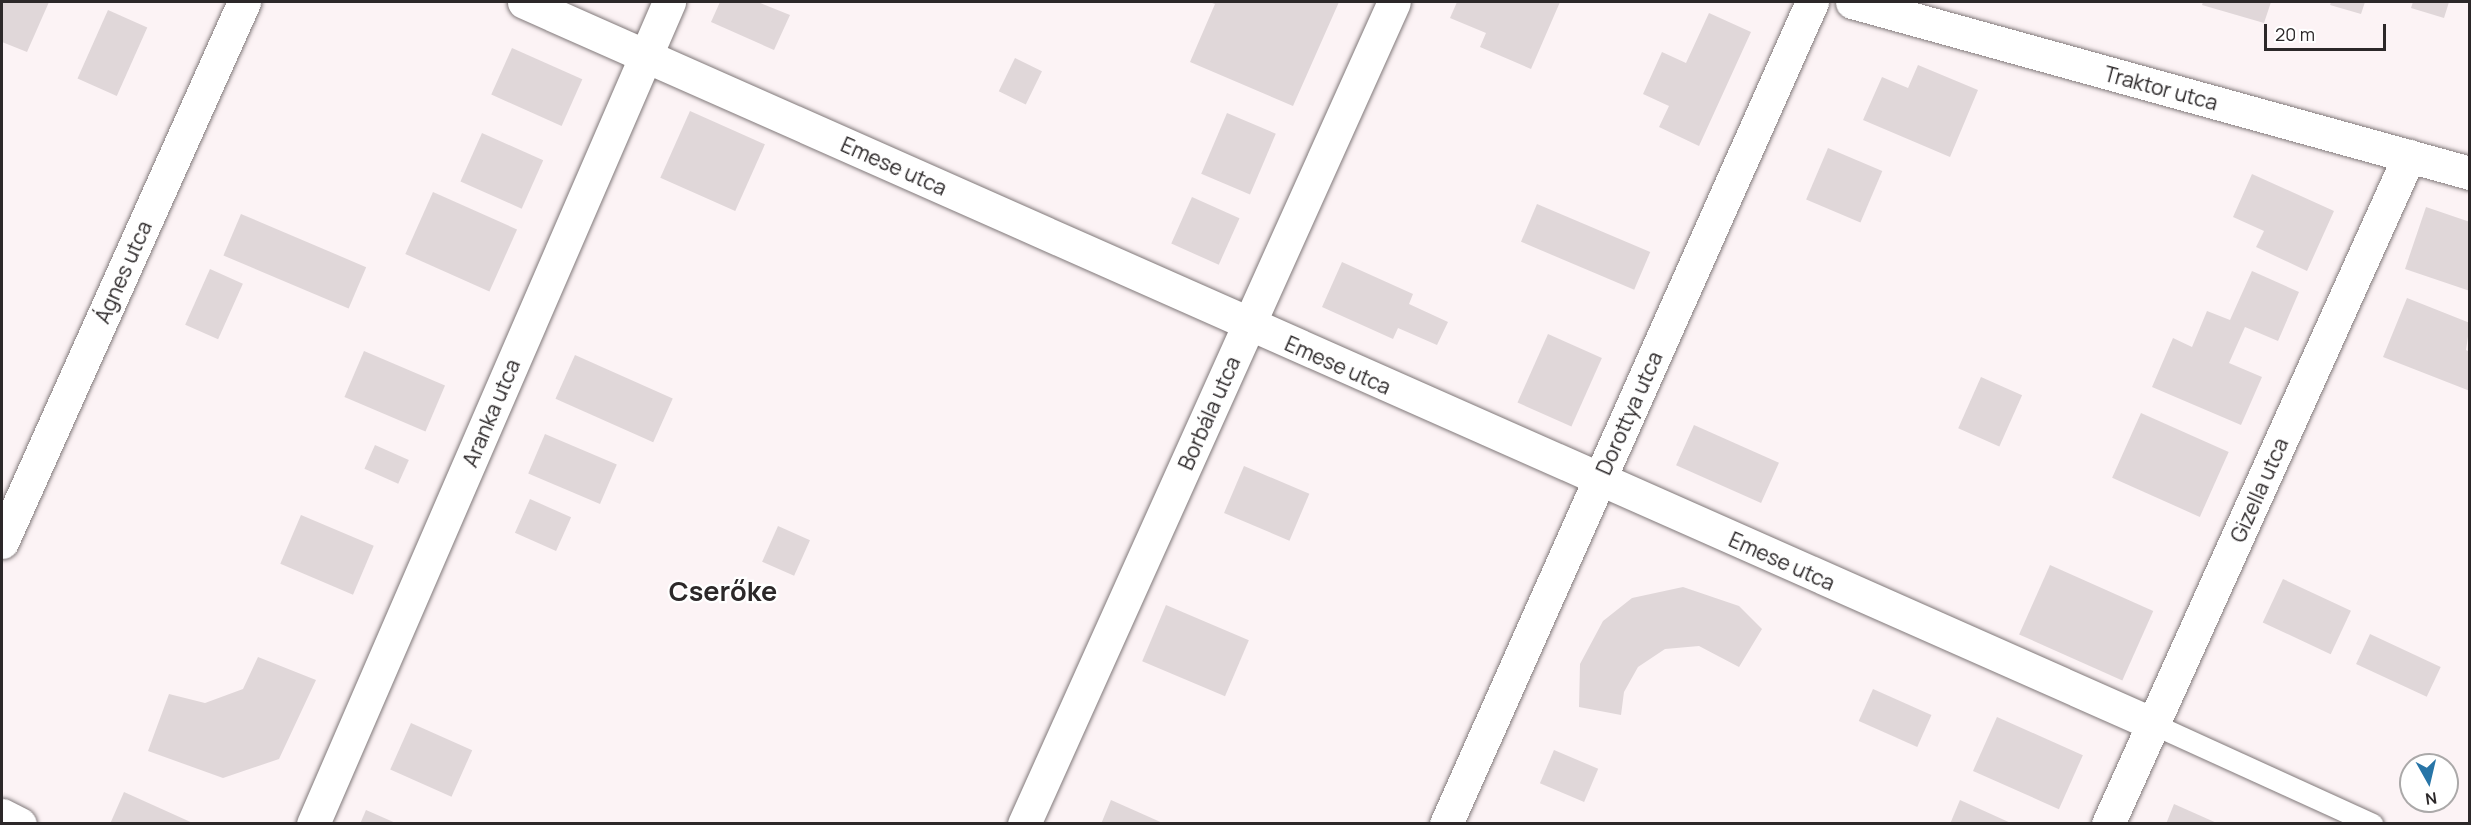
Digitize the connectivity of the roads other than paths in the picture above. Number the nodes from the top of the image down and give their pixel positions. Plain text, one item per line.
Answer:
1 (244, 2) edge
2 (524, 2) edge
3 (669, 2) edge
4 (1394, 2) edge
5 (1812, 2) edge
6 (1870, 4) edge
7 (646, 55) junction
8 (2409, 156) junction
9 (2469, 173) edge
10 (1249, 326) junction
11 (1599, 480) junction
12 (2, 542) edge
13 (2153, 724) junction
14 (2, 815) edge
15 (20, 824) edge
16 (313, 824) edge
17 (1024, 824) edge
18 (1446, 824) edge
19 (2108, 824) edge
20 (2372, 824) edge

1 - 12 street, Ágnes utca
2 - 7 street, Emese utca
3 - 7 street, Aranka utca
4 - 10 street, Borbála utca
5 - 11 street, Dorottya utca
6 - 8 street, Traktor utca
7 - 10 street, Emese utca
7 - 16 street, Aranka utca
8 - 9 street, Traktor utca
8 - 13 street, Gizella utca
10 - 11 street, Emese utca
10 - 17 street, Borbála utca
11 - 13 street, Emese utca
11 - 18 street, Dorottya utca
13 - 19 street, Gizella utca
13 - 20 lane
14 - 15 street

